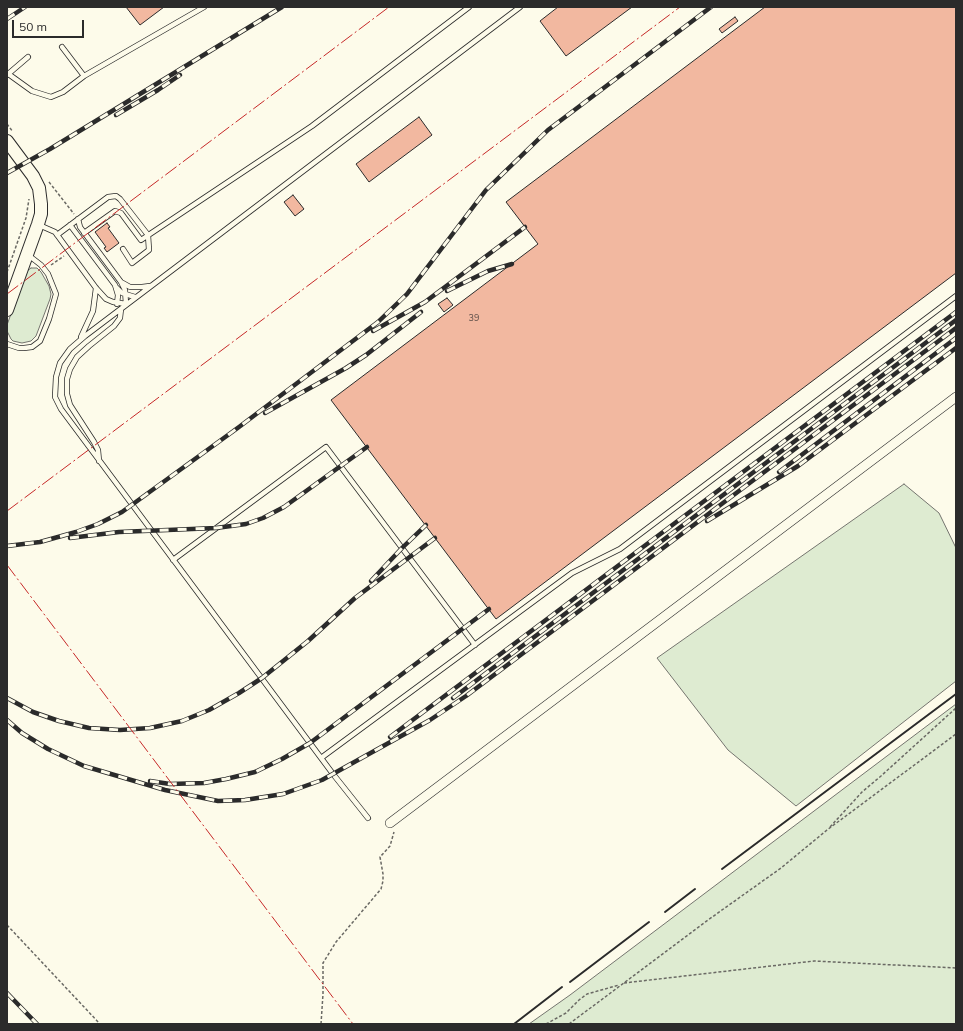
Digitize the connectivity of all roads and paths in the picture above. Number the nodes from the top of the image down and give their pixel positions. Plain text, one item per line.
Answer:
1 (204, 7) edge
2 (469, 7) edge
3 (520, 7) edge
4 (62, 47) dead end
5 (28, 57) dead end
6 (7, 74) edge
7 (84, 76) junction
8 (7, 141) edge
9 (28, 194) dead end
10 (78, 219) junction
11 (38, 224) junction
12 (70, 225) junction
13 (84, 233) junction
14 (57, 235) junction
15 (148, 235) junction
16 (122, 249) dead end
17 (70, 252) junction
18 (26, 256) junction
19 (51, 269) dead end
20 (7, 272) edge
21 (121, 282) junction
22 (115, 285) junction
23 (151, 285) junction
24 (96, 288) junction
25 (126, 294) junction
26 (956, 296) edge
27 (135, 298) junction
28 (118, 303) junction
29 (126, 304) junction
30 (7, 310) edge
31 (118, 310) junction
32 (79, 341) junction
33 (7, 344) edge
34 (956, 397) edge
35 (99, 462) junction
36 (173, 560) junction
37 (475, 645) junction
38 (956, 708) edge
39 (956, 734) edge
40 (321, 758) junction
41 (368, 818) dead end
42 (390, 823) joint
43 (827, 830) junction
44 (7, 925) edge
45 (956, 968) edge
46 (624, 983) junction
47 (100, 1024) edge
48 (321, 1024) edge
49 (546, 1024) edge
50 (569, 1024) edge

1 - 7 lane
2 - 15 lane
3 - 23 lane
4 - 7 lane
5 - 6 lane
6 - 7 lane
8 - 11 street
9 - 20 path
10 - 12 lane
10 - 13 lane
10 - 15 lane
11 - 14 lane
11 - 18 street
12 - 14 lane
12 - 22 lane
13 - 15 lane
13 - 21 lane
14 - 17 lane
15 - 16 lane
17 - 19 path
17 - 24 lane
18 - 30 street
18 - 33 lane
21 - 23 lane
21 - 25 lane
22 - 25 lane
22 - 28 lane
23 - 27 lane
24 - 28 lane
24 - 32 lane
25 - 27 lane
25 - 29 lane
26 - 37 lane
27 - 29 lane
28 - 29 lane
28 - 31 lane
29 - 31 lane
31 - 32 lane
31 - 35 lane
32 - 35 lane
34 - 42 street
35 - 36 lane
36 - 37 lane
36 - 40 lane
37 - 40 lane
38 - 43 path
39 - 43 path
40 - 41 lane
42 - 48 path
43 - 46 path
44 - 47 path
45 - 46 path
46 - 49 path
46 - 50 path

